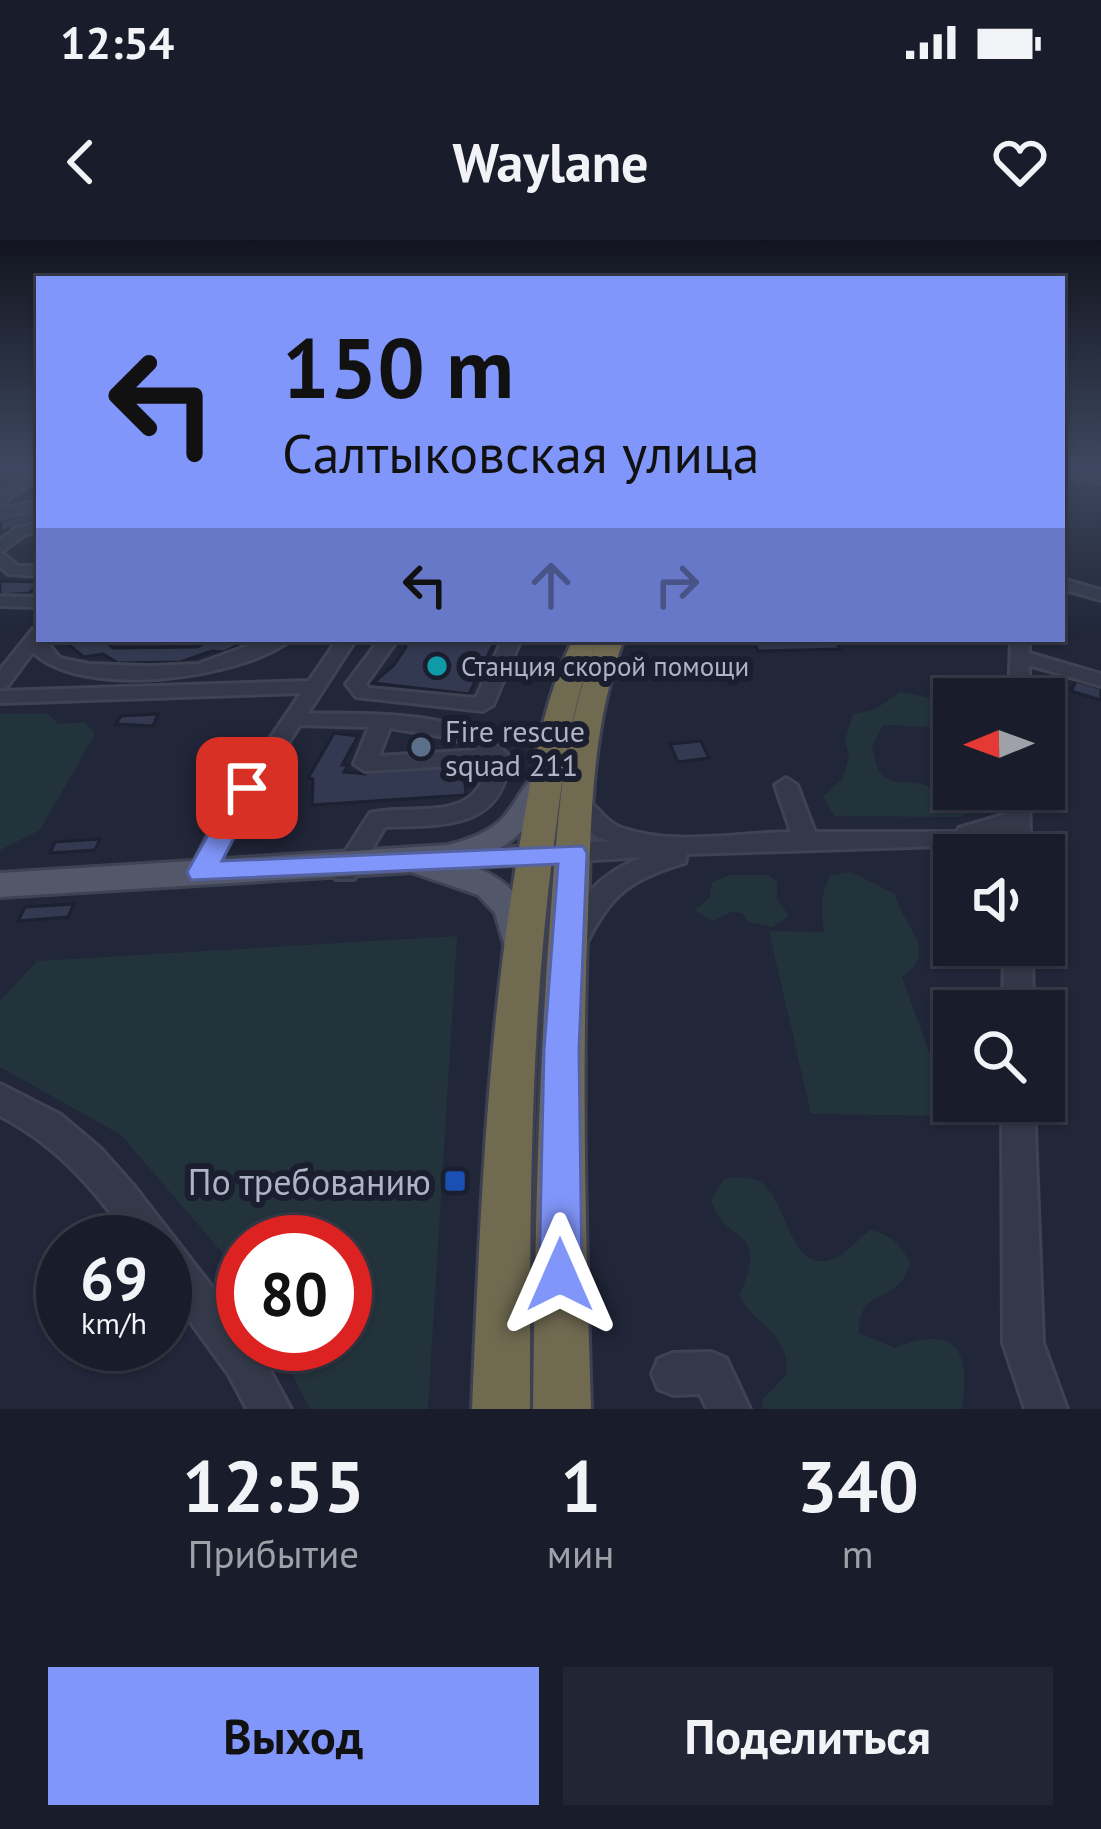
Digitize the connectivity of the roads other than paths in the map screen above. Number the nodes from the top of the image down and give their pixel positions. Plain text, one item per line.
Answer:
1 (36, 527) edge
2 (0, 552) edge
3 (36, 571) edge
4 (1065, 585) edge
5 (1101, 595) edge
6 (0, 601) edge
7 (36, 602) edge
8 (36, 637) edge
9 (40, 642) edge
10 (275, 642) edge
11 (511, 642) edge
12 (585, 642) edge
13 (610, 642) edge
14 (343, 644) edge
15 (386, 646) edge
16 (1020, 648) edge
17 (1019, 678) edge
18 (1101, 680) edge
19 (0, 683) edge
20 (313, 687) junction
21 (0, 697) edge
22 (292, 719) junction
23 (382, 724) junction
24 (498, 756) junction
25 (547, 776) junction
26 (786, 785) dead end
27 (577, 802) junction
28 (1018, 810) edge
29 (1018, 820) junction
30 (970, 834) edge
31 (1018, 834) edge
32 (933, 838) edge
33 (807, 843) junction
34 (705, 848) junction
35 (573, 857) junction
36 (534, 859) junction
37 (424, 864) junction
38 (345, 868) junction
39 (202, 872) junction
40 (0, 885) edge
41 (542, 975) junction
42 (0, 1100) edge
43 (1018, 1122) edge
44 (135, 1215) edge
45 (192, 1291) edge
46 (673, 1374) dead end
47 (270, 1409) edge
48 (501, 1409) edge
49 (562, 1409) edge
50 (730, 1409) edge
51 (1046, 1409) edge

1 - 2 street
2 - 3 street
4 - 5 street
6 - 7 street
8 - 19 street
9 - 10 street
11 - 15 street
12 - 25 highway
13 - 27 highway
14 - 15 street
14 - 20 street
16 - 17 street
16 - 18 street
20 - 21 street
20 - 22 street
22 - 23 street
22 - 39 street
23 - 24 street
23 - 24 street
24 - 38 street
25 - 36 highway
25 - 37 main road
26 - 33 street
27 - 34 street
27 - 35 highway
28 - 29 street
29 - 30 street
29 - 31 street
32 - 33 street
33 - 34 street
34 - 35 street
34 - 41 street
35 - 36 street
35 - 41 highway
36 - 37 street
36 - 41 highway
37 - 38 main road
37 - 41 main road
38 - 39 main road
39 - 40 main road
41 - 48 highway
41 - 49 highway
42 - 44 street
43 - 51 street
45 - 47 street
46 - 50 street

